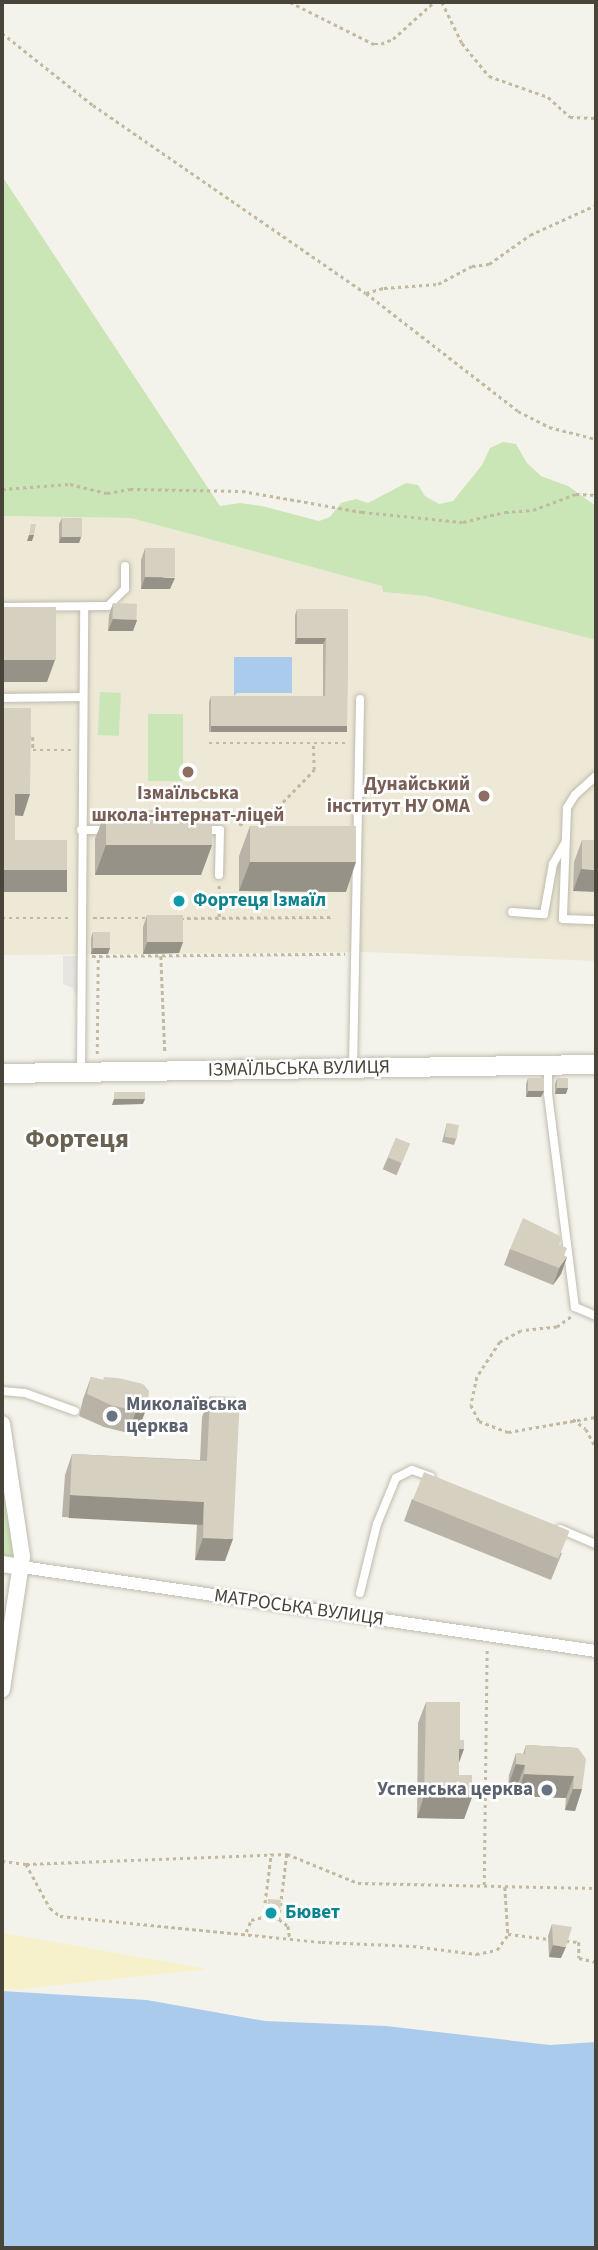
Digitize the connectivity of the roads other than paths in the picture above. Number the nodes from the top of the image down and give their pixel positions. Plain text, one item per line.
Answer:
1 (125, 566) dead end
2 (2, 607) edge
3 (84, 607) junction
4 (83, 697) junction
5 (2, 698) edge
6 (360, 699) dead end
7 (596, 776) edge
8 (81, 830) junction
9 (122, 830) edge
10 (192, 830) edge
11 (565, 844) junction
12 (219, 875) road end
13 (512, 912) dead end
14 (596, 920) edge
15 (596, 1064) edge
16 (548, 1065) junction
17 (353, 1068) junction
18 (81, 1072) junction
19 (2, 1073) edge
20 (596, 1316) edge
21 (2, 1391) edge
22 (75, 1411) dead end
23 (2, 1424) edge
24 (437, 1479) edge
25 (547, 1524) edge
26 (596, 1544) edge
27 (2, 1564) edge
28 (22, 1567) junction
29 (360, 1592) dead end
30 (596, 1651) edge
31 (2, 1690) edge

1 - 3 lane
2 - 3 lane
3 - 4 lane
4 - 5 lane
4 - 8 lane
6 - 17 lane
7 - 11 lane
8 - 9 lane
8 - 18 lane
10 - 12 lane
11 - 13 lane
11 - 14 lane
15 - 16 street, ІЗМАЇЛЬСЬКА ВУЛИЦЯ
16 - 17 street, ІЗМАЇЛЬСЬКА ВУЛИЦЯ
16 - 20 lane
17 - 18 street, ІЗМАЇЛЬСЬКА ВУЛИЦЯ
18 - 19 street, ІЗМАЇЛЬСЬКА ВУЛИЦЯ
21 - 22 lane
23 - 28 street
24 - 29 lane
25 - 26 lane
27 - 28 street, МАТРОСЬКА ВУЛИЦЯ
28 - 30 street, МАТРОСЬКА ВУЛИЦЯ
28 - 31 street

